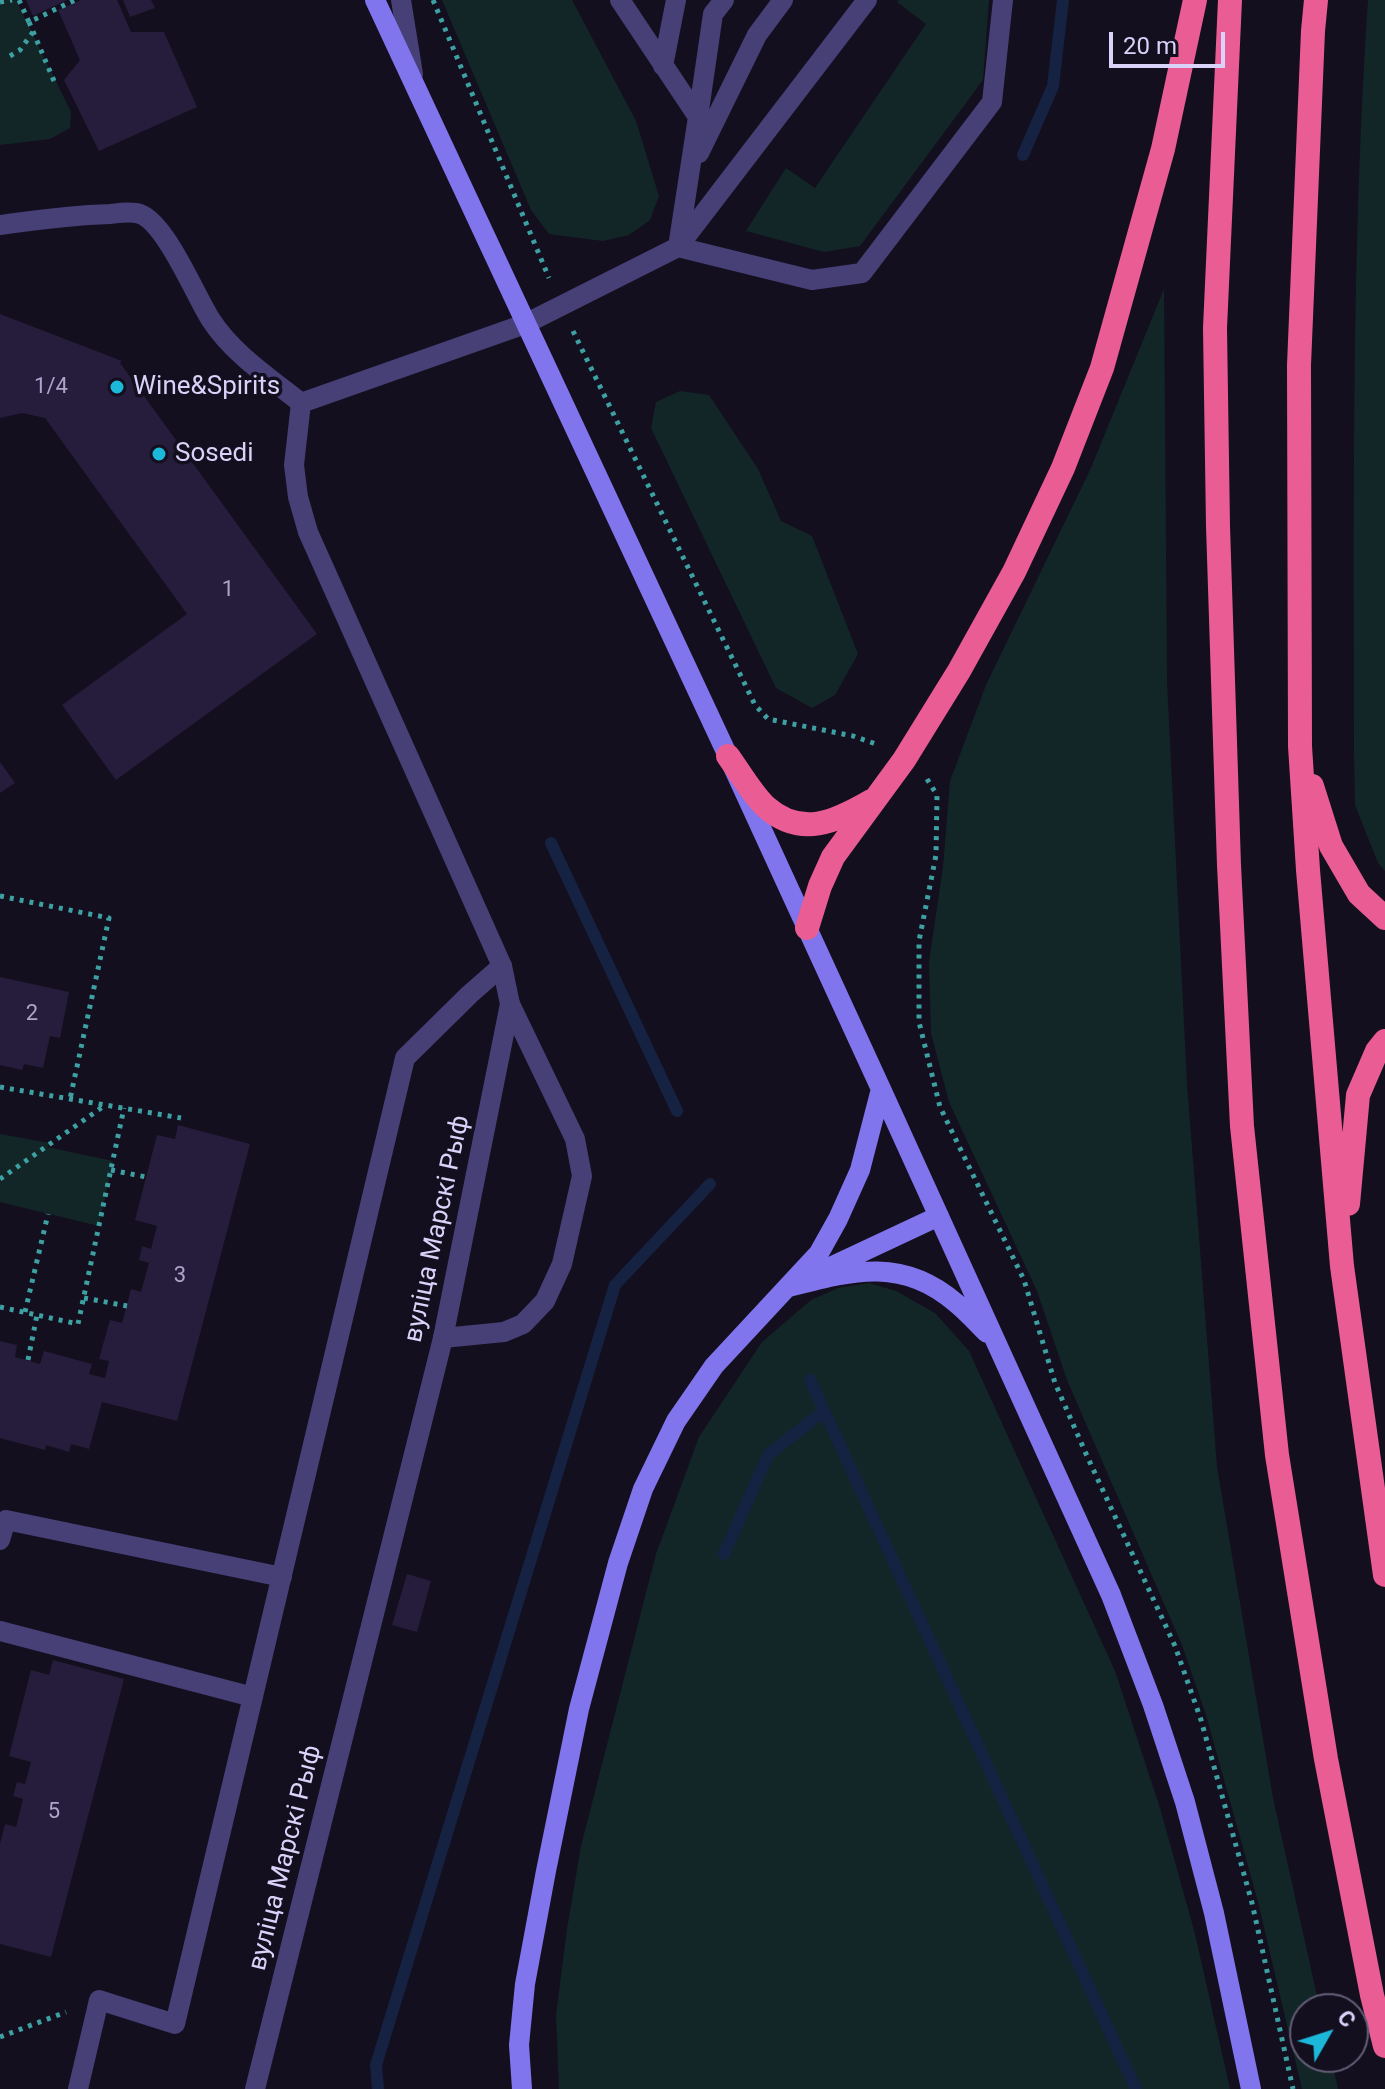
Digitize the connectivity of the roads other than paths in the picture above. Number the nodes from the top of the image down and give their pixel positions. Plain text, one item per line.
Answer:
1 (375, 0) edge
2 (401, 0) edge
3 (620, 0) edge
4 (676, 0) edge
5 (724, 0) edge
6 (783, 0) edge
7 (867, 0) edge
8 (1003, 0) edge
9 (1195, 0) edge
10 (1230, 0) edge
11 (1316, 0) edge
12 (663, 66) junction
13 (415, 86) junction
14 (698, 117) junction
15 (690, 171) junction
16 (0, 225) edge
17 (678, 247) junction
18 (525, 324) junction
19 (301, 403) junction
20 (1300, 746) junction
21 (728, 756) junction
22 (877, 798) junction
23 (1385, 918) edge
24 (807, 928) junction
25 (502, 966) junction
26 (510, 1004) junction
27 (1385, 1041) edge
28 (881, 1089) junction
29 (939, 1216) junction
30 (1342, 1266) junction
31 (789, 1287) junction
32 (443, 1338) junction
33 (997, 1343) junction
34 (0, 1540) edge
35 (1385, 1575) edge
36 (282, 1577) junction
37 (0, 1631) edge
38 (253, 1697) junction
39 (1385, 2046) edge
40 (78, 2089) edge
41 (255, 2089) edge
42 (522, 2089) edge
43 (1251, 2089) edge

1 - 13 street
2 - 13 street
3 - 12 street
4 - 12 street
5 - 14 street
6 - 15 street
7 - 17 street
8 - 17 street
9 - 22 highway
10 - 39 highway
11 - 20 highway
12 - 14 street
13 - 18 street
14 - 15 street
15 - 17 street
16 - 19 street
17 - 18 street
18 - 19 street
18 - 21 street
19 - 25 street, вуліца Марскі Рыф
20 - 23 highway
20 - 30 highway
21 - 22 highway
21 - 24 street
22 - 24 highway
24 - 28 street
25 - 26 street, вуліца Марскі Рыф
25 - 36 street
26 - 32 street, вуліца Марскі Рыф
26 - 32 street
27 - 30 highway
28 - 29 street
28 - 31 street
29 - 31 street
29 - 33 street
30 - 35 highway
31 - 33 street
31 - 42 street
32 - 41 street, вуліца Марскі Рыф
33 - 43 street
34 - 36 street
36 - 38 street
37 - 38 street
38 - 40 street

